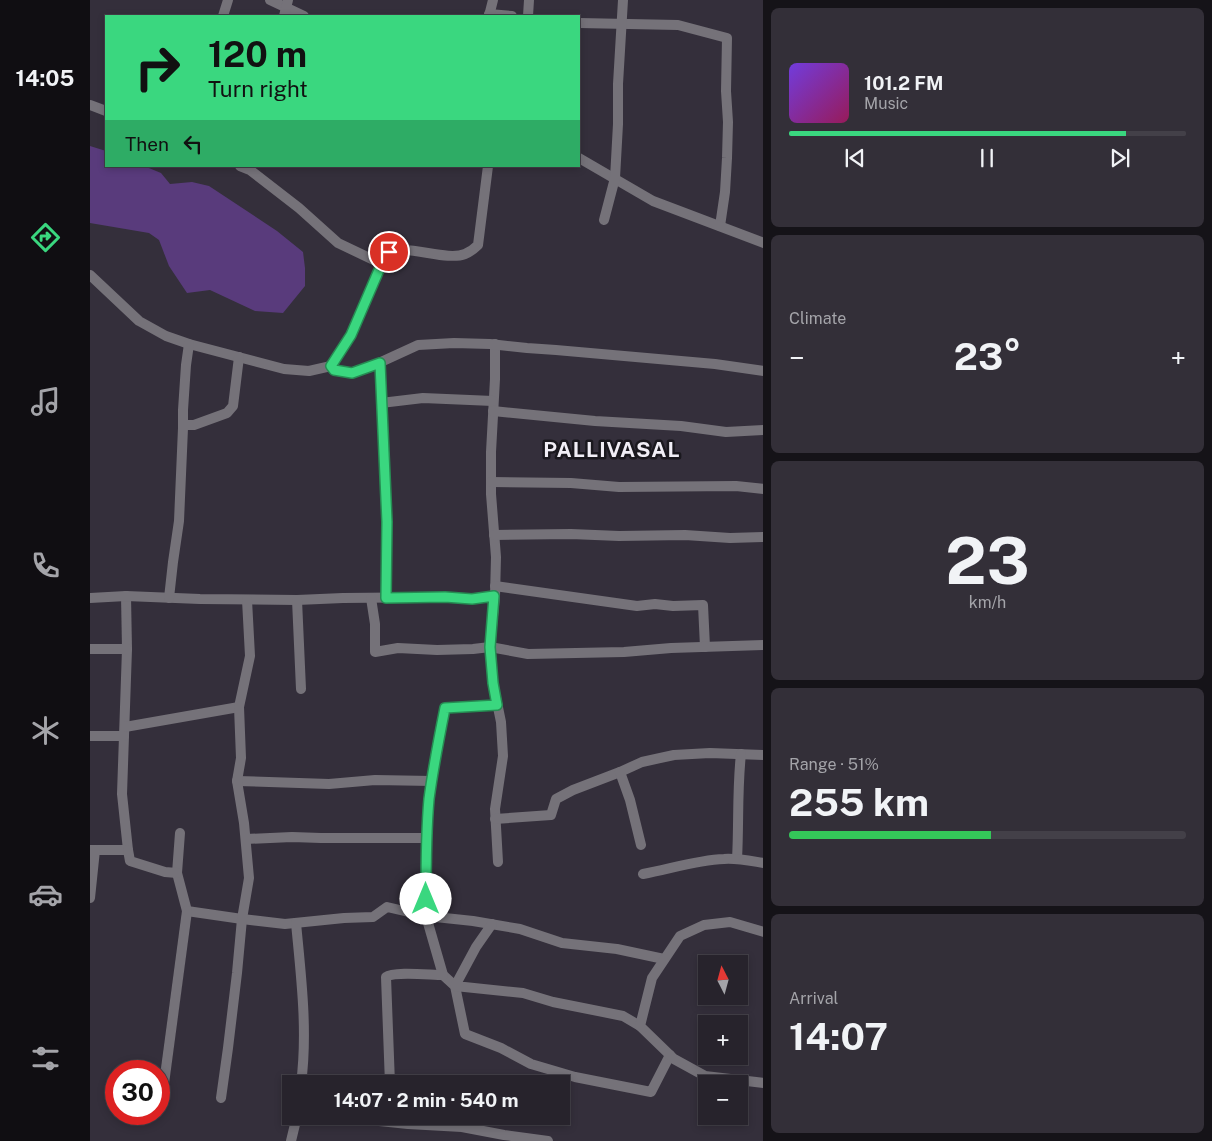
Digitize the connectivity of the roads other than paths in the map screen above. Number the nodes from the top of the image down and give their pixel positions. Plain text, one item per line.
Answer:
1 (228, 0) edge
2 (270, 0) edge
3 (493, 0) edge
4 (529, 0) edge
5 (623, 0) edge
6 (286, 8) edge
7 (223, 15) edge
8 (302, 15) edge
9 (489, 15) edge
10 (528, 15) edge
11 (580, 23) edge
12 (622, 25) junction
13 (90, 105) edge
14 (105, 111) edge
15 (580, 159) edge
16 (488, 167) edge
17 (251, 168) edge
18 (615, 178) junction
19 (604, 220) dead end
20 (720, 226) junction
21 (763, 243) edge
22 (382, 264) junction
23 (90, 275) edge
24 (188, 344) junction
25 (494, 344) junction
26 (239, 357) junction
27 (380, 363) junction
28 (331, 366) junction
29 (763, 371) edge
30 (381, 403) junction
31 (493, 406) junction
32 (183, 425) junction
33 (763, 430) edge
34 (491, 482) junction
35 (763, 488) edge
36 (494, 535) junction
37 (763, 537) edge
38 (495, 591) junction
39 (126, 596) junction
40 (90, 598) edge
41 (169, 598) junction
42 (371, 598) junction
43 (386, 598) junction
44 (247, 600) junction
45 (297, 600) junction
46 (763, 645) edge
47 (490, 647) junction
48 (705, 647) junction
49 (90, 649) edge
50 (127, 649) junction
51 (301, 689) dead end
52 (497, 705) junction
53 (239, 707) junction
54 (124, 731) junction
55 (90, 736) edge
56 (740, 754) junction
57 (763, 755) edge
58 (620, 772) junction
59 (237, 781) junction
60 (432, 781) junction
61 (495, 819) junction
62 (180, 833) dead end
63 (427, 838) junction
64 (246, 839) junction
65 (641, 845) dead end
66 (92, 850) edge
67 (128, 850) junction
68 (737, 860) junction
69 (498, 862) dead end
70 (763, 863) edge
71 (177, 873) junction
72 (643, 874) dead end
73 (90, 898) edge
74 (187, 911) junction
75 (426, 916) junction
76 (242, 919) junction
77 (296, 923) junction
78 (492, 924) junction
79 (763, 932) edge
80 (664, 959) junction
81 (443, 975) junction
82 (456, 986) junction
83 (640, 1026) junction
84 (670, 1055) junction
85 (167, 1060) edge
86 (302, 1075) edge
87 (390, 1075) edge
88 (763, 1082) edge
89 (221, 1098) dead end
90 (295, 1125) edge
91 (444, 1125) edge
92 (498, 1137) edge
93 (291, 1141) edge
94 (548, 1141) edge

1 - 7 street
2 - 6 street
3 - 9 street
4 - 10 street
5 - 12 street
6 - 8 street
11 - 12 street
12 - 18 street
12 - 20 street
13 - 14 street
15 - 18 street
16 - 22 street
17 - 22 street
18 - 19 street
18 - 20 street
20 - 21 street
22 - 28 street
23 - 24 street
24 - 26 street
24 - 32 street
25 - 27 street
25 - 29 street
25 - 31 street
26 - 28 street
26 - 32 street
27 - 28 street
27 - 30 street
30 - 31 street
30 - 43 street
31 - 33 street
31 - 34 street
32 - 41 street
34 - 35 street
34 - 36 street
36 - 37 street
36 - 38 street
38 - 43 street
38 - 47 street
38 - 48 street
39 - 40 street
39 - 41 street
39 - 50 street
41 - 44 street
42 - 43 street
42 - 45 street
42 - 47 street
44 - 45 street
44 - 53 street
45 - 51 street
46 - 48 street
47 - 48 street
47 - 52 street
49 - 50 street
50 - 54 street
52 - 60 street
52 - 61 street
53 - 54 street
53 - 59 street
54 - 55 street
54 - 67 street
56 - 57 street
56 - 58 street
56 - 68 street
58 - 61 street
58 - 65 street
59 - 60 street
59 - 64 street
60 - 63 street
61 - 69 street
62 - 71 street
63 - 64 street
63 - 75 street
64 - 76 street
66 - 67 street
66 - 73 street
67 - 71 street
68 - 70 street
68 - 72 street
71 - 74 street
74 - 76 street
74 - 85 street
75 - 77 street
75 - 78 street
75 - 81 street
76 - 77 street
76 - 89 street
77 - 86 street
78 - 80 street
78 - 82 street
79 - 80 street
80 - 83 street
81 - 82 street
81 - 87 street
82 - 83 street
82 - 84 street
83 - 84 street
84 - 88 street
90 - 93 street
91 - 92 street
92 - 94 street

